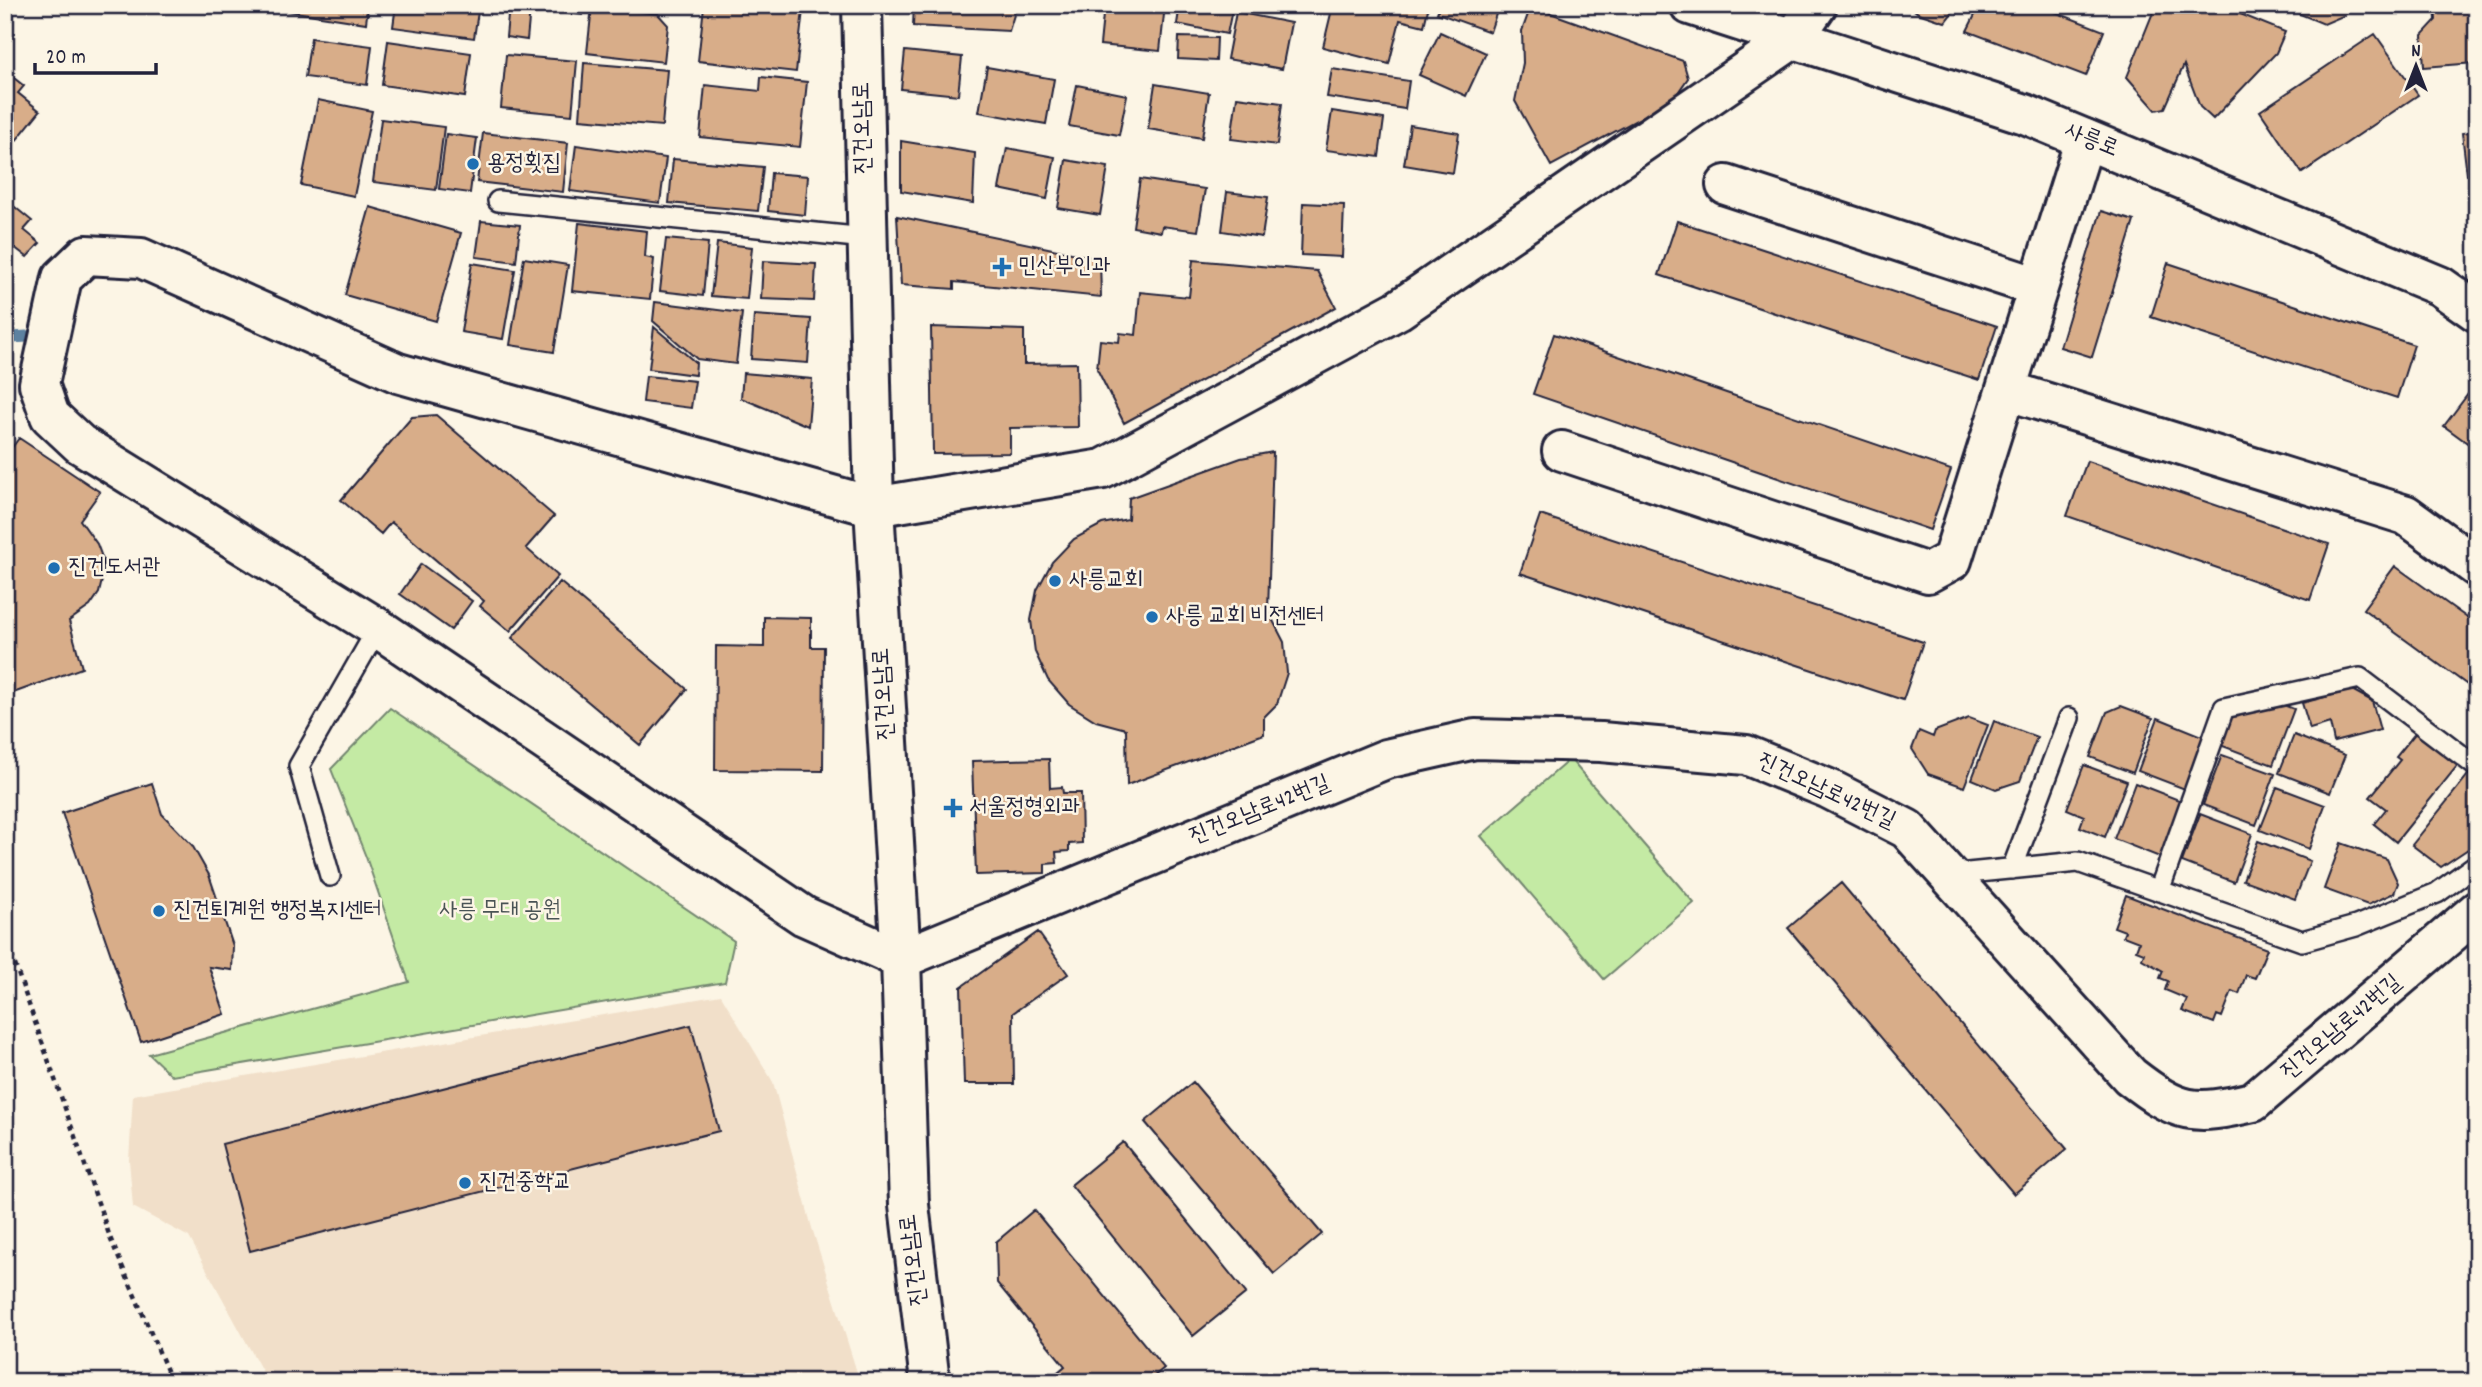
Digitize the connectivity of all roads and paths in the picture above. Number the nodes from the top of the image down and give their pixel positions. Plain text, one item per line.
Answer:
1 (862, 5) edge
2 (1690, 5) edge
3 (1817, 5) edge
4 (1794, 38) junction
5 (2085, 139) junction
6 (1726, 185) dead end
7 (498, 201) dead end
8 (866, 238) junction
9 (2038, 287) junction
10 (2477, 312) edge
11 (2006, 390) junction
12 (1562, 451) dead end
13 (874, 507) junction
14 (2477, 567) edge
15 (378, 628) junction
16 (2069, 718) dead end
17 (2477, 767) edge
18 (2477, 864) edge
19 (2012, 869) junction
20 (1947, 875) junction
21 (330, 876) dead end
22 (2159, 891) junction
23 (2477, 911) edge
24 (5, 936) edge
25 (901, 959) junction
26 (172, 1382) edge
27 (930, 1382) edge

1 - 8 street, 진건오남로
2 - 4 street, 사릉로
3 - 4 street
4 - 5 street, 사릉로
4 - 13 street
5 - 9 street
5 - 10 street, 사릉로
6 - 9 street
7 - 8 lane
8 - 13 street, 진건오남로
9 - 11 street
11 - 12 street
11 - 14 street
13 - 15 street
13 - 25 street, 진건오남로
15 - 21 lane
15 - 25 street
16 - 19 lane
17 - 22 lane
18 - 22 lane
19 - 20 lane
19 - 22 lane
20 - 23 street, 진건오남로42번길
20 - 25 street, 진건오남로42번길
24 - 26 path
25 - 27 street, 진건오남로

